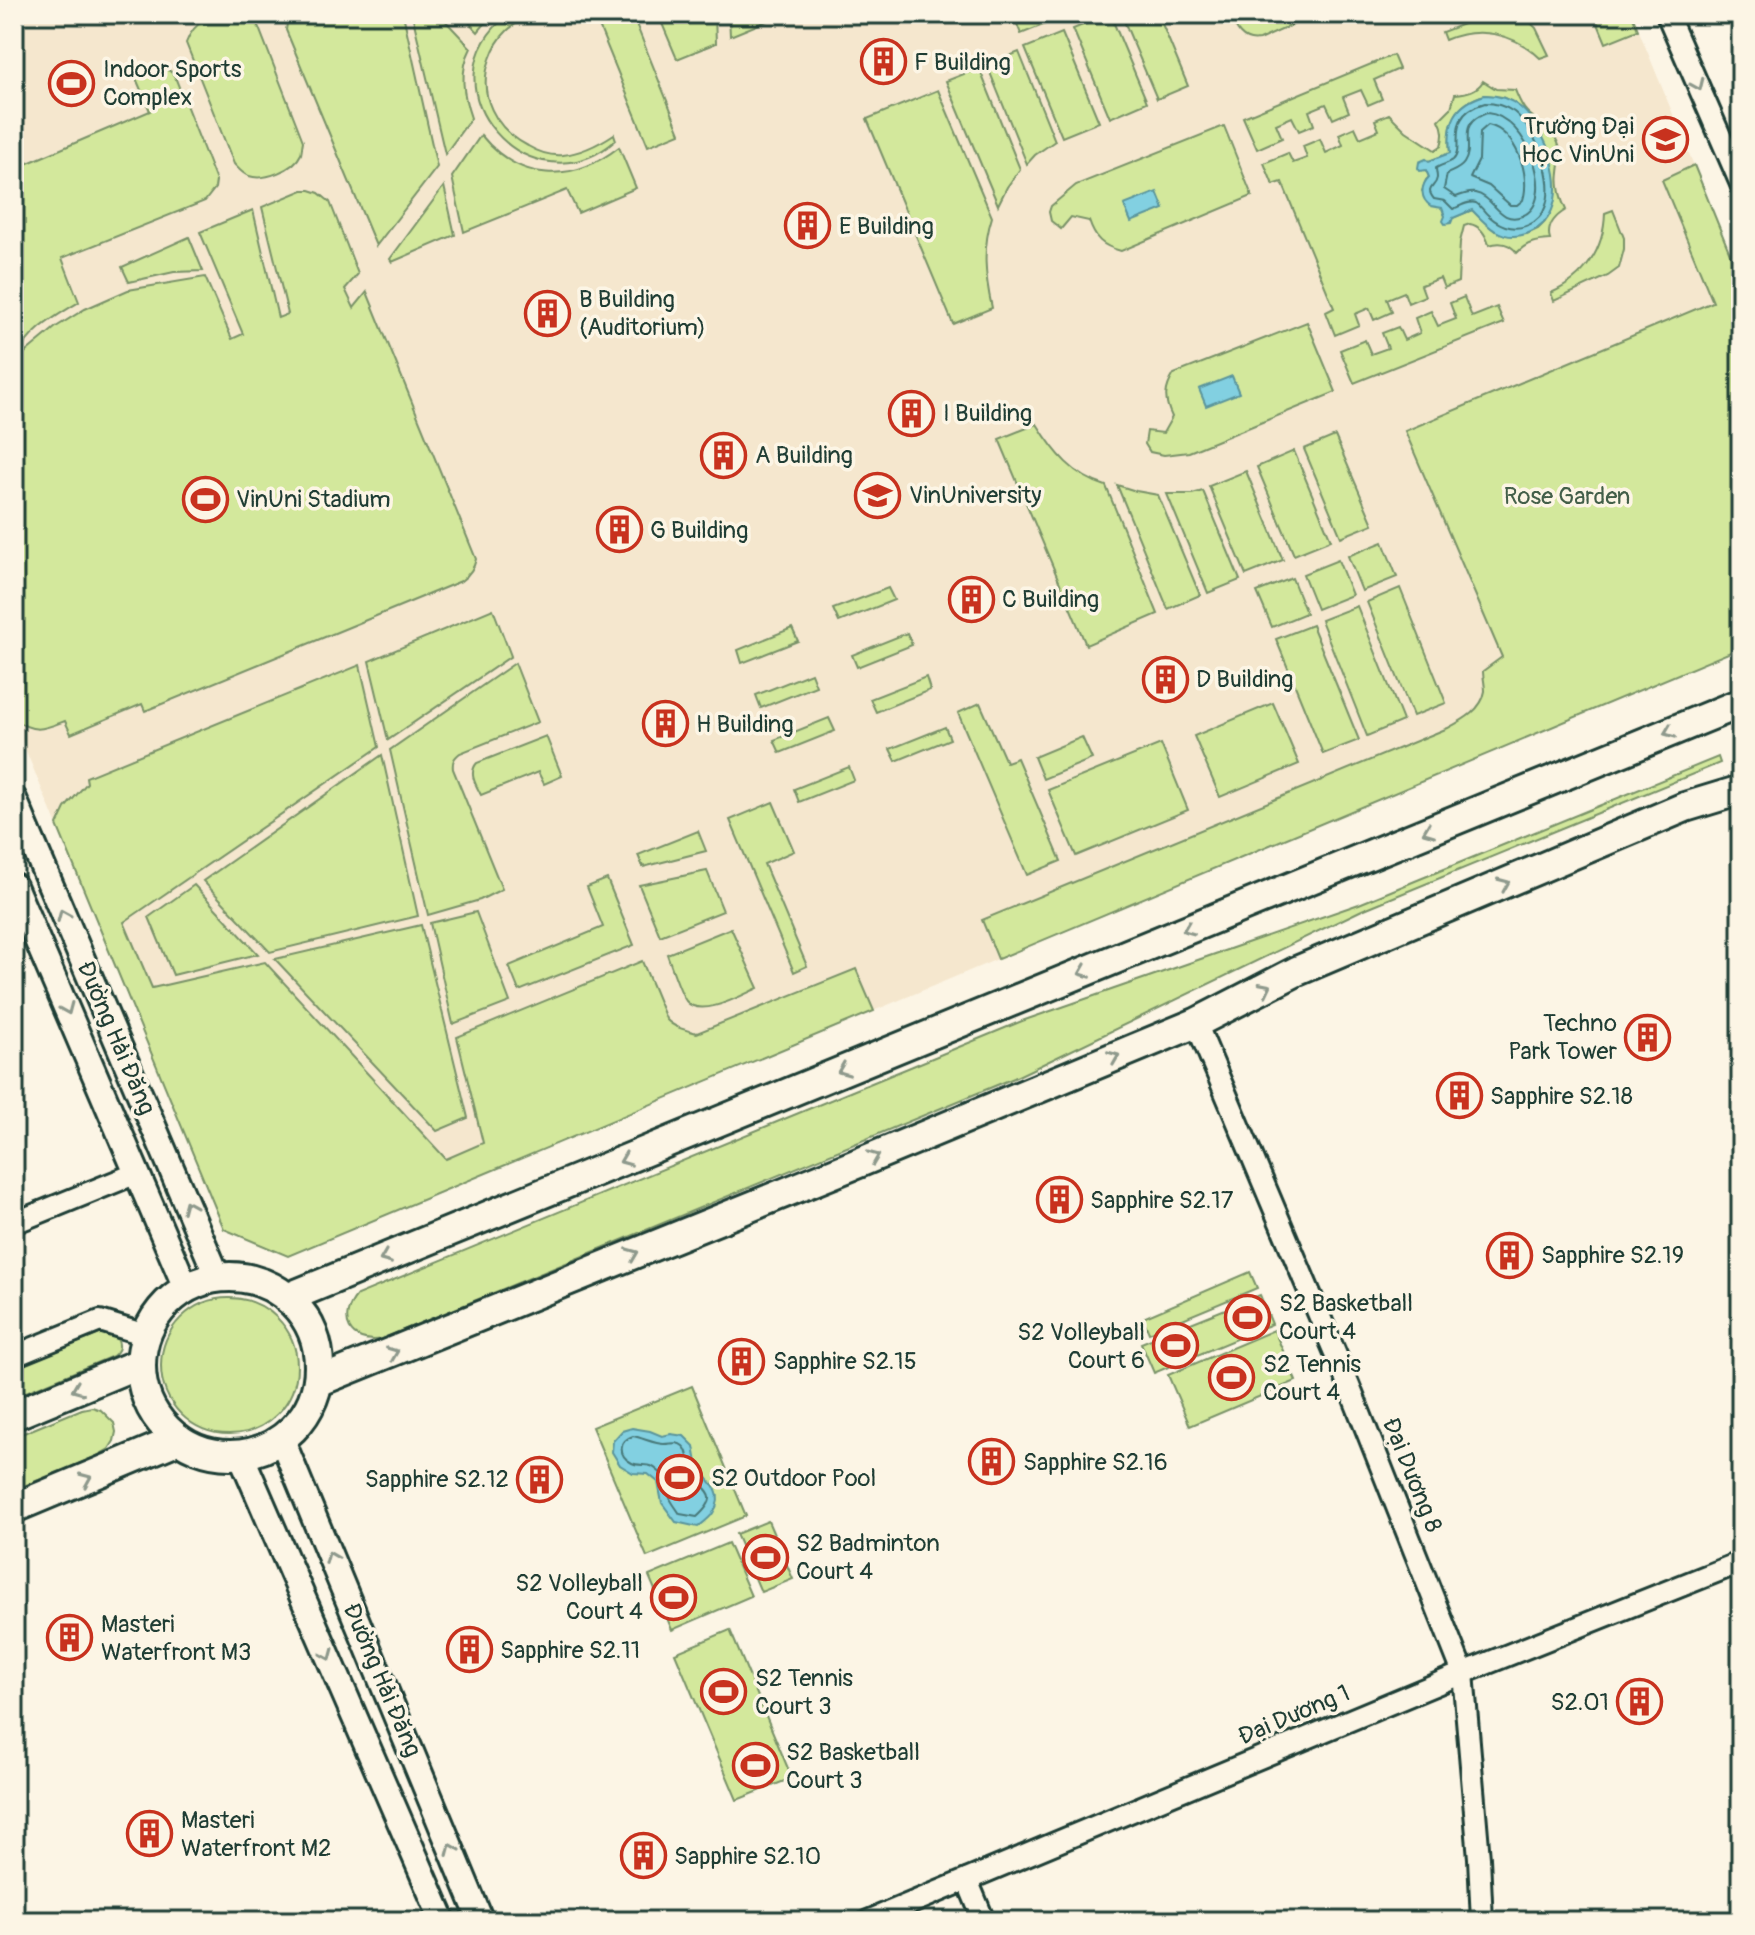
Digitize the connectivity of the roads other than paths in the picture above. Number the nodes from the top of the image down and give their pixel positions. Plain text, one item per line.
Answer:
1 (1667, 14) edge
2 (1741, 184) edge
3 (1741, 703) edge
4 (1741, 790) edge
5 (14, 799) edge
6 (14, 886) edge
7 (1196, 1023) junction
8 (137, 1173) junction
9 (14, 1223) edge
10 (218, 1278) junction
11 (186, 1288) junction
12 (287, 1298) junction
13 (146, 1335) junction
14 (14, 1356) edge
15 (140, 1363) junction
16 (320, 1381) junction
17 (14, 1415) edge
18 (179, 1439) junction
19 (282, 1440) junction
20 (241, 1455) junction
21 (14, 1508) edge
22 (1741, 1562) edge
23 (1463, 1673) junction
24 (967, 1880) junction
25 (443, 1921) edge
26 (481, 1921) edge
27 (868, 1921) edge
28 (984, 1921) edge
29 (1482, 1921) edge

1 -> 2 street
3 -> 12 main road
7 -> 4 main road
10 -> 5 street, Đường Hải Đăng
6 -> 8 street, Đường Hải Đăng
16 -> 7 main road
7 - 23 street, Đại Dương 8
8 - 9 street
8 - 11 street, Đường Hải Đăng
10 - 11 main road
10 - 12 main road
11 - 13 main road
12 - 16 main road
13 - 14 street
13 - 15 main road
15 -> 17 main road
15 - 18 main road
16 - 19 main road
18 - 20 main road
21 -> 18 main road
19 - 20 main road
26 -> 19 street, Đường Hải Đăng
20 -> 25 street, Đường Hải Đăng
22 - 23 street, Đại Dương 1
23 - 24 street, Đại Dương 1
23 - 29 street, Đại Dương 8
24 - 27 street, Đại Dương 1
24 - 28 street

